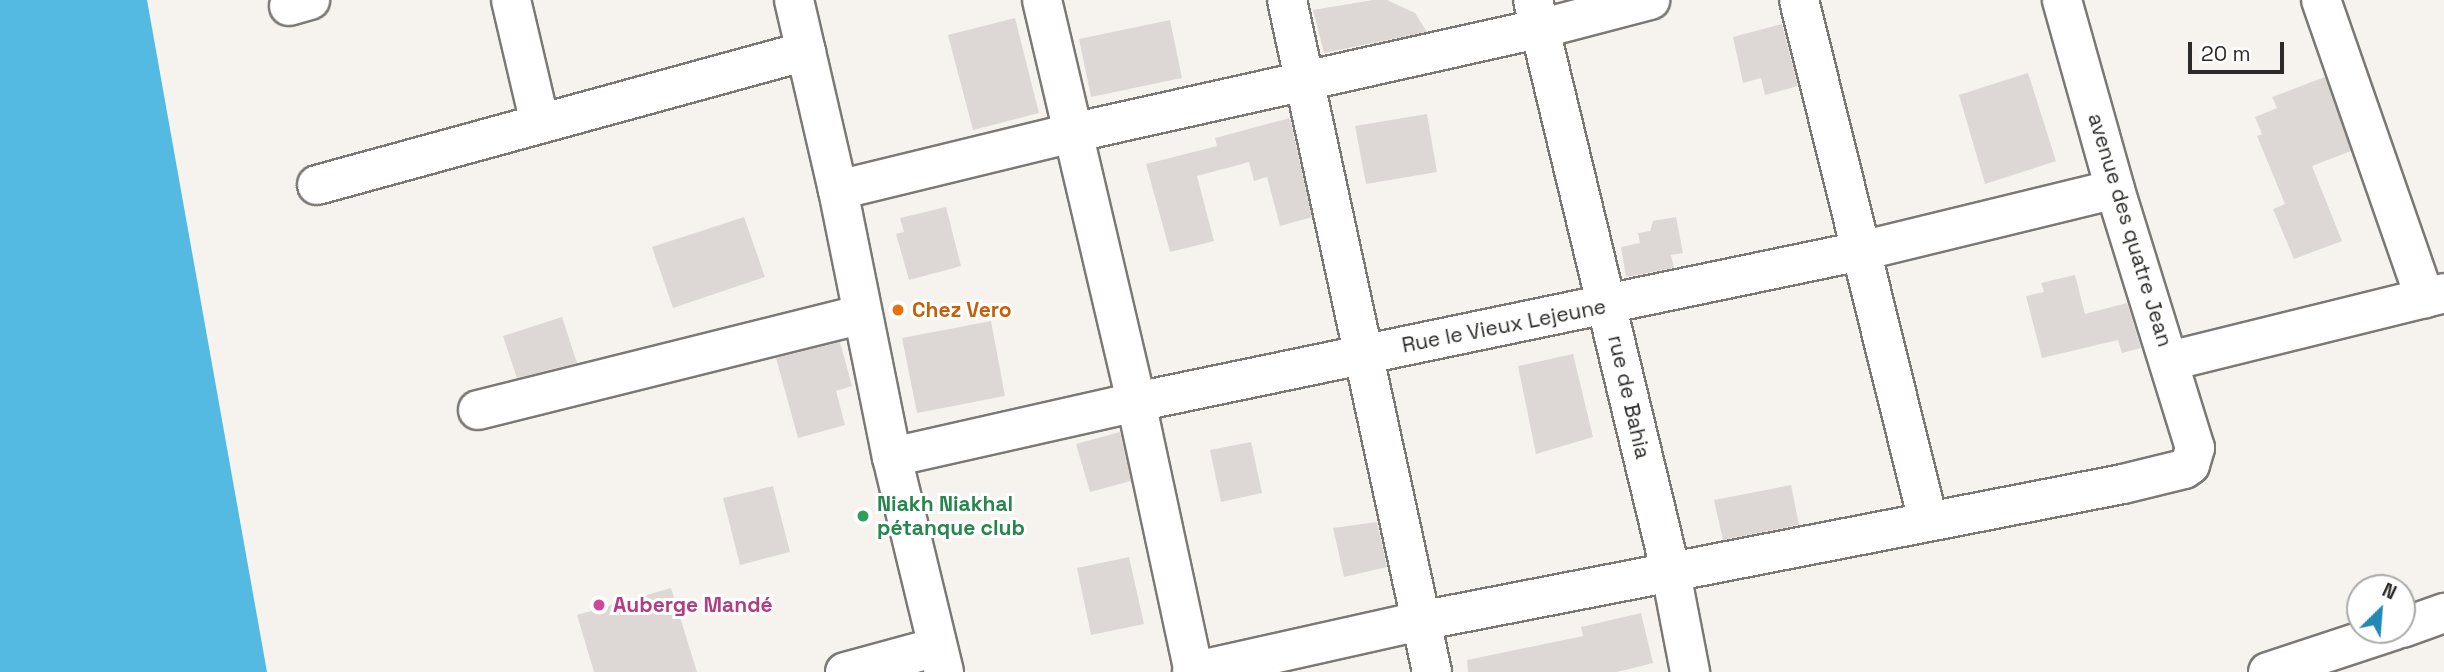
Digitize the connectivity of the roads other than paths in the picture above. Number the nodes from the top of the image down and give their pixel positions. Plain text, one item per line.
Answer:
1 (511, 0) edge
2 (794, 0) edge
3 (1042, 0) edge
4 (1287, 0) edge
5 (1650, 0) edge
6 (1799, 0) edge
7 (2062, 0) edge
8 (2321, 0) edge
9 (1536, 14) edge
10 (806, 51) junction
11 (1305, 82) junction
12 (540, 124) junction
13 (1072, 133) junction
14 (317, 185) dead end
15 (2115, 189) junction
16 (838, 190) junction
17 (1861, 251) junction
18 (2435, 295) edge
19 (1608, 306) junction
20 (862, 314) junction
21 (1364, 354) junction
22 (2170, 361) junction
23 (1136, 402) junction
24 (478, 410) dead end
25 (892, 457) junction
26 (1928, 521) junction
27 (1671, 573) junction
28 (2444, 613) edge
29 (1420, 621) junction
30 (2416, 623) edge
31 (2370, 644) edge
32 (941, 660) edge
33 (2339, 661) edge
34 (845, 672) edge
35 (1193, 672) edge
36 (1432, 672) edge
37 (1690, 672) edge
38 (2268, 672) edge

1 - 12 street
2 - 10 street
3 - 13 street
4 - 11 street
5 - 9 street
6 - 17 street
7 - 15 street, avenue des quatre Jean
8 - 18 street
9 - 11 street
9 - 19 street, rue de Bahia
10 - 12 street
10 - 16 street
11 - 13 street
11 - 21 street
12 - 14 street
13 - 16 street
13 - 23 street
15 - 17 street, Rue le Vieux Lejeune
15 - 22 street, avenue des quatre Jean
16 - 20 street
17 - 19 street, Rue le Vieux Lejeune
17 - 26 street
18 - 22 street
19 - 21 street, Rue le Vieux Lejeune
19 - 27 street, rue de Bahia
20 - 24 street
20 - 25 street
21 - 23 street, Rue le Vieux Lejeune
21 - 29 street
22 - 26 street, avenue des quatre Jean
23 - 25 street, Rue le Vieux Lejeune
23 - 35 street
25 - 32 street
26 - 27 street
27 - 29 street
27 - 37 street, rue de Bahia
28 - 30 street
29 - 35 street
29 - 36 street
31 - 33 street
32 - 34 street
33 - 38 street

